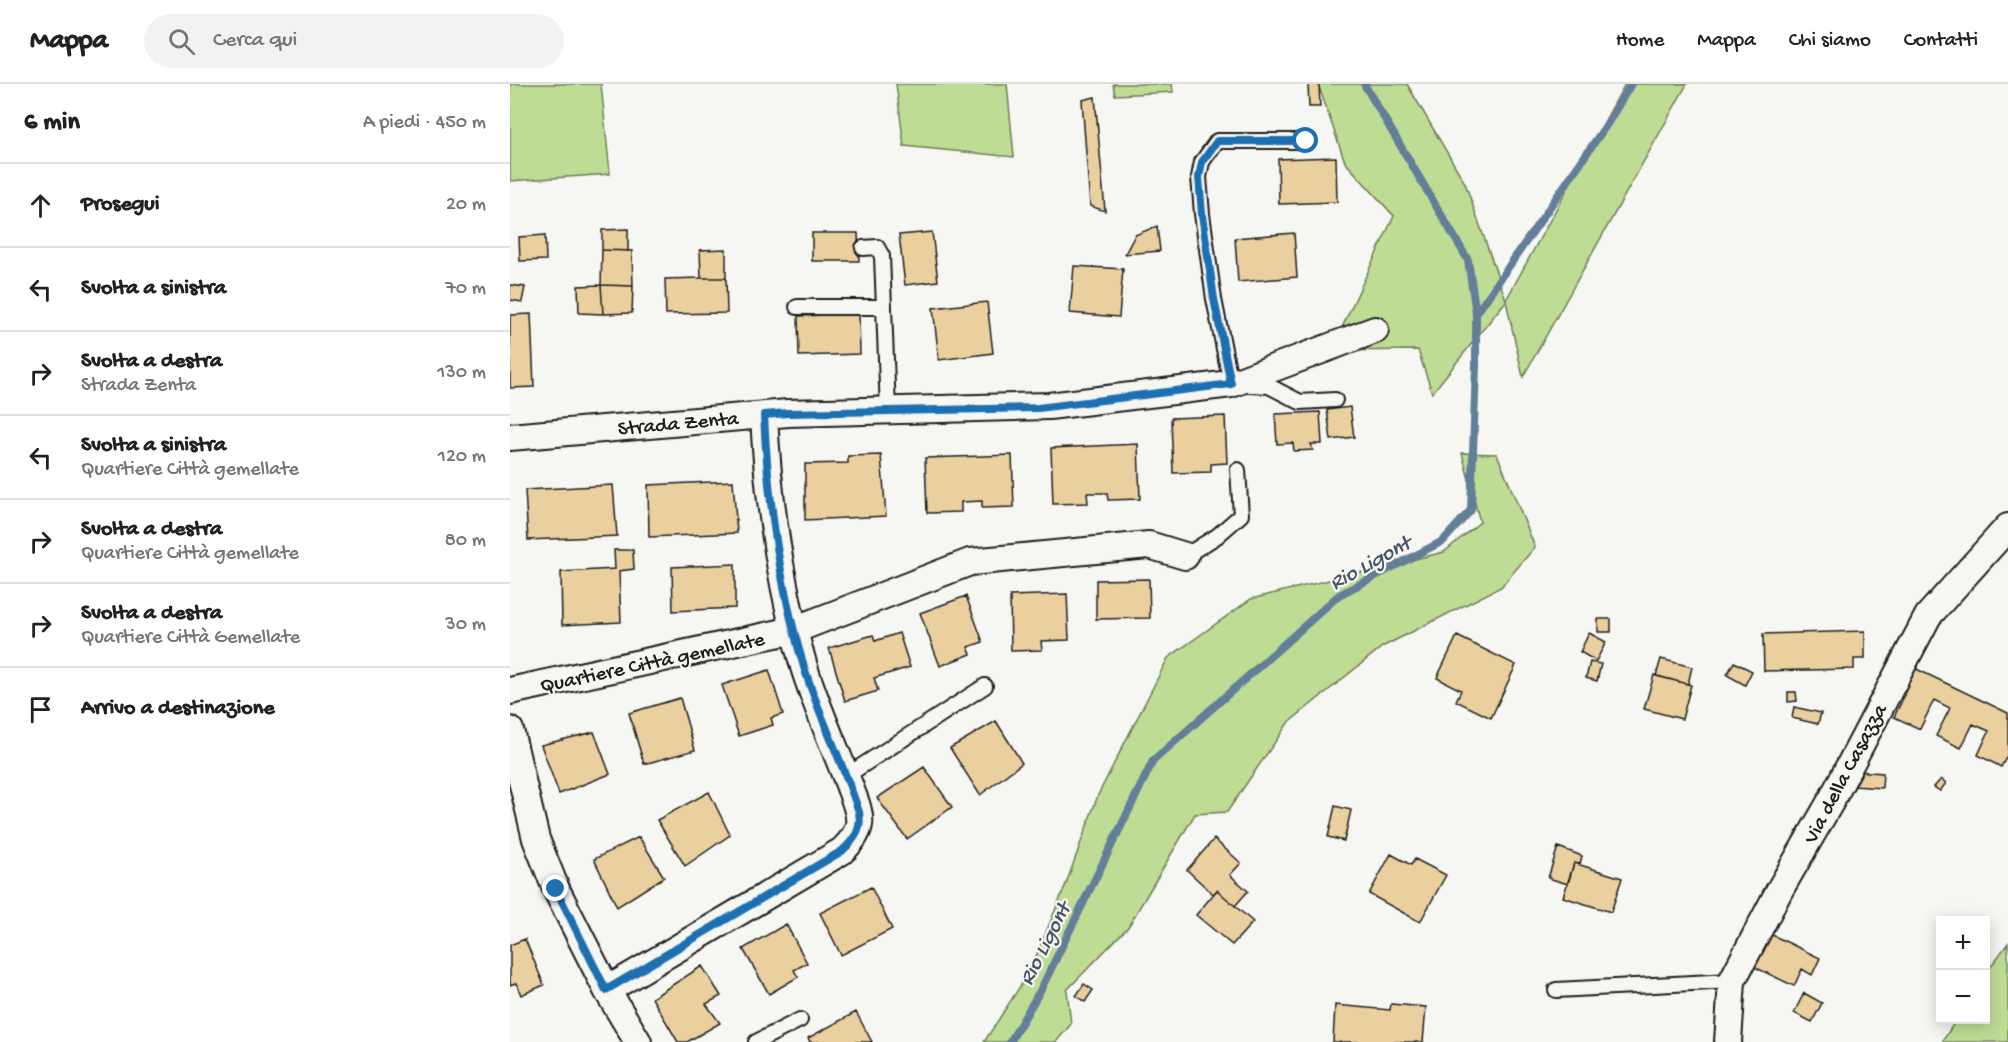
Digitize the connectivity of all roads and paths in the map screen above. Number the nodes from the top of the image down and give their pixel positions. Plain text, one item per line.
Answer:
1 (1306, 141) dead end
2 (863, 248) dead end
3 (797, 307) dead end
4 (884, 307) junction
5 (1375, 330) dead end
6 (1231, 384) junction
7 (1335, 400) dead end
8 (888, 411) junction
9 (764, 415) junction
10 (510, 437) edge
11 (1238, 470) dead end
12 (2008, 527) edge
13 (1185, 556) joint
14 (794, 630) junction
15 (985, 686) dead end
16 (510, 691) edge
17 (512, 746) edge
18 (846, 776) junction
19 (1732, 981) junction
20 (606, 990) junction
21 (1556, 990) dead end
22 (800, 1020) dead end
23 (639, 1042) edge
24 (756, 1042) edge
25 (1728, 1042) edge

1 - 6 lane
2 - 4 lane
3 - 4 lane
4 - 8 lane
5 - 6 street, Strada Zenta
6 - 7 lane
6 - 8 street, Strada Zenta
8 - 9 street, Strada Zenta
9 - 10 street, Strada Zenta
9 - 14 street, Quartiere Città gemellate
11 - 13 lane
12 - 19 street, Via della Casazza
13 - 14 street, Quartiere Città gemellate
14 - 16 street, Quartiere Città gemellate
14 - 18 street, Quartiere Città gemellate
15 - 18 lane
17 - 20 street
18 - 20 street, Quartiere Città gemellate
19 - 21 lane
19 - 25 street, Via della Casazza
20 - 23 street
22 - 24 lane

